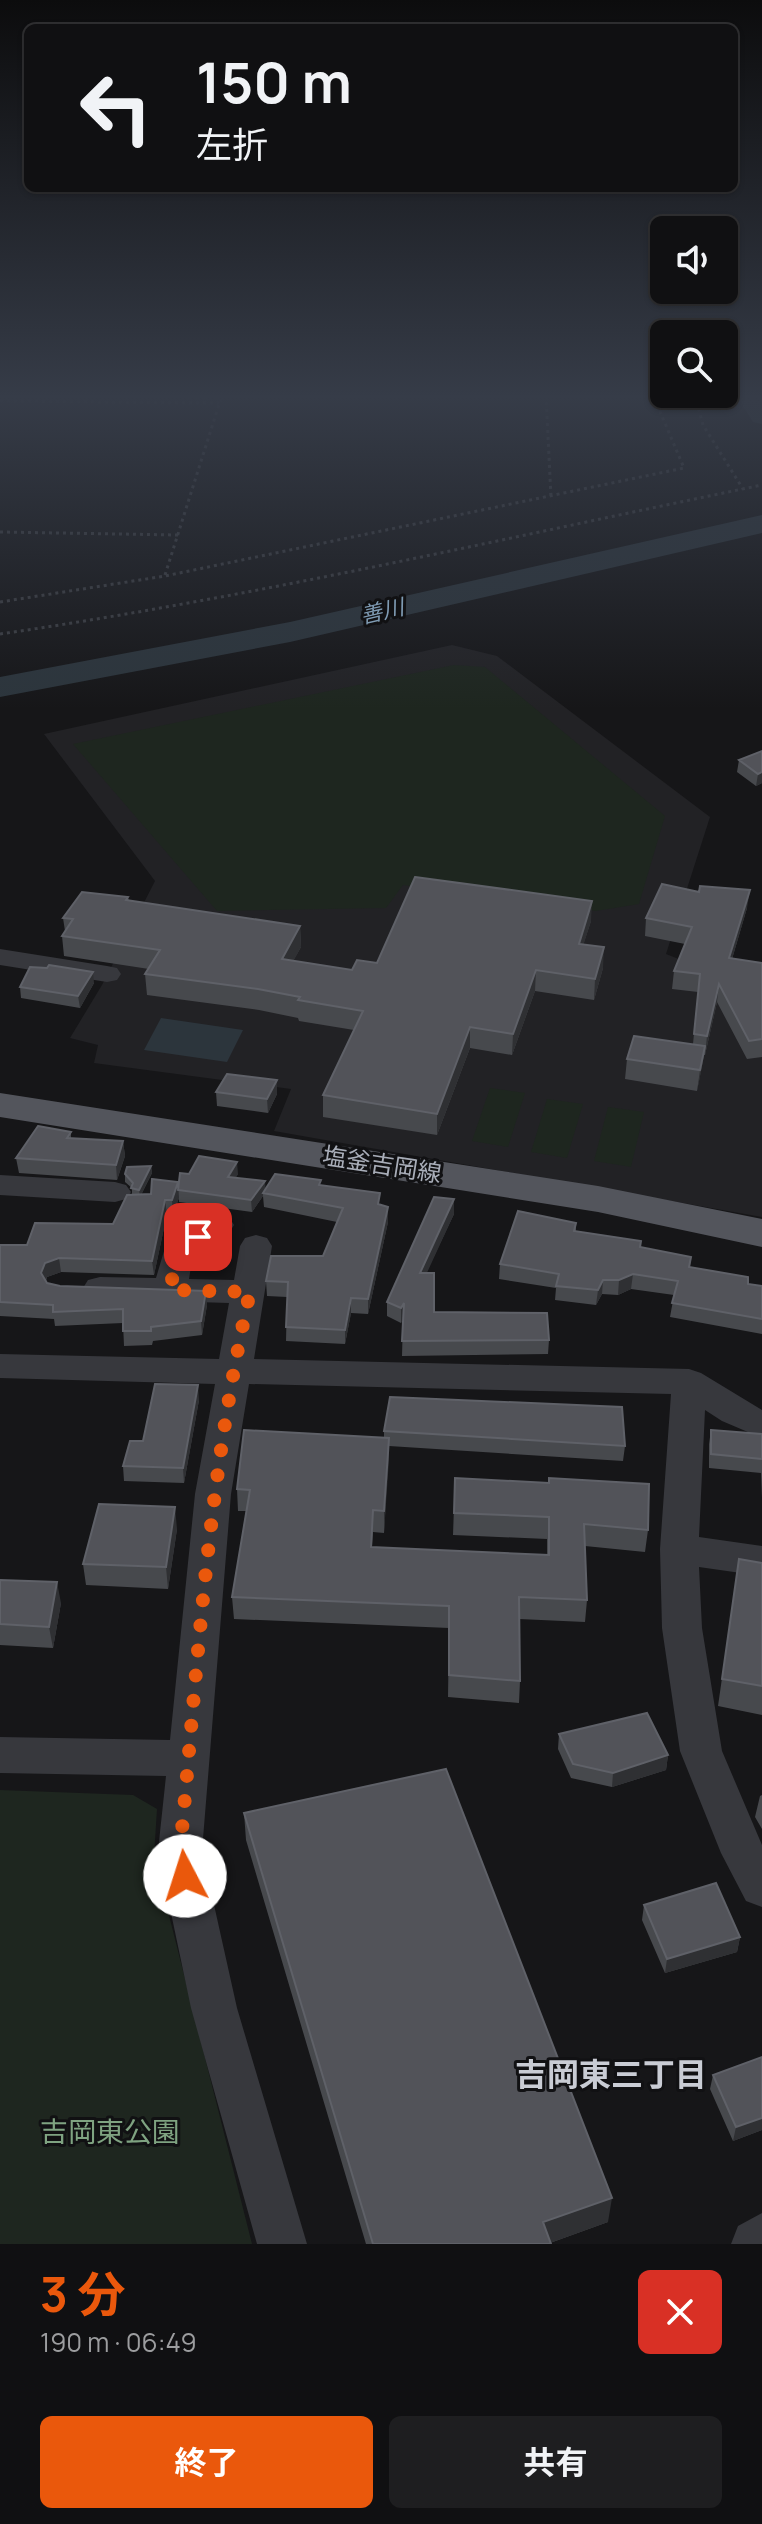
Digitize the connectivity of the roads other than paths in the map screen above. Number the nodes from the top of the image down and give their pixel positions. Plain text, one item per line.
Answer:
1 (0, 957) edge
2 (107, 974) dead end
3 (0, 1105) edge
4 (0, 1185) edge
5 (115, 1192) dead end
6 (218, 1225) dead end
7 (762, 1233) edge
8 (256, 1246) dead end
9 (62, 1286) edge
10 (170, 1290) junction
11 (250, 1292) junction
12 (0, 1366) edge
13 (232, 1370) junction
14 (689, 1382) junction
15 (762, 1425) edge
16 (679, 1549) junction
17 (762, 1561) edge
18 (0, 1755) edge
19 (189, 1758) junction
20 (762, 1887) edge
21 (762, 2238) edge
22 (282, 2244) edge
23 (756, 2244) edge

1 - 2 street
3 - 7 main road, 塩釜吉岡線
4 - 5 street
6 - 10 street
8 - 11 street
9 - 10 street
10 - 11 street
11 - 13 street
12 - 13 street
13 - 14 street
13 - 19 street
14 - 15 street
14 - 16 street
16 - 17 street
16 - 20 street
18 - 19 street
19 - 22 street
21 - 23 street

